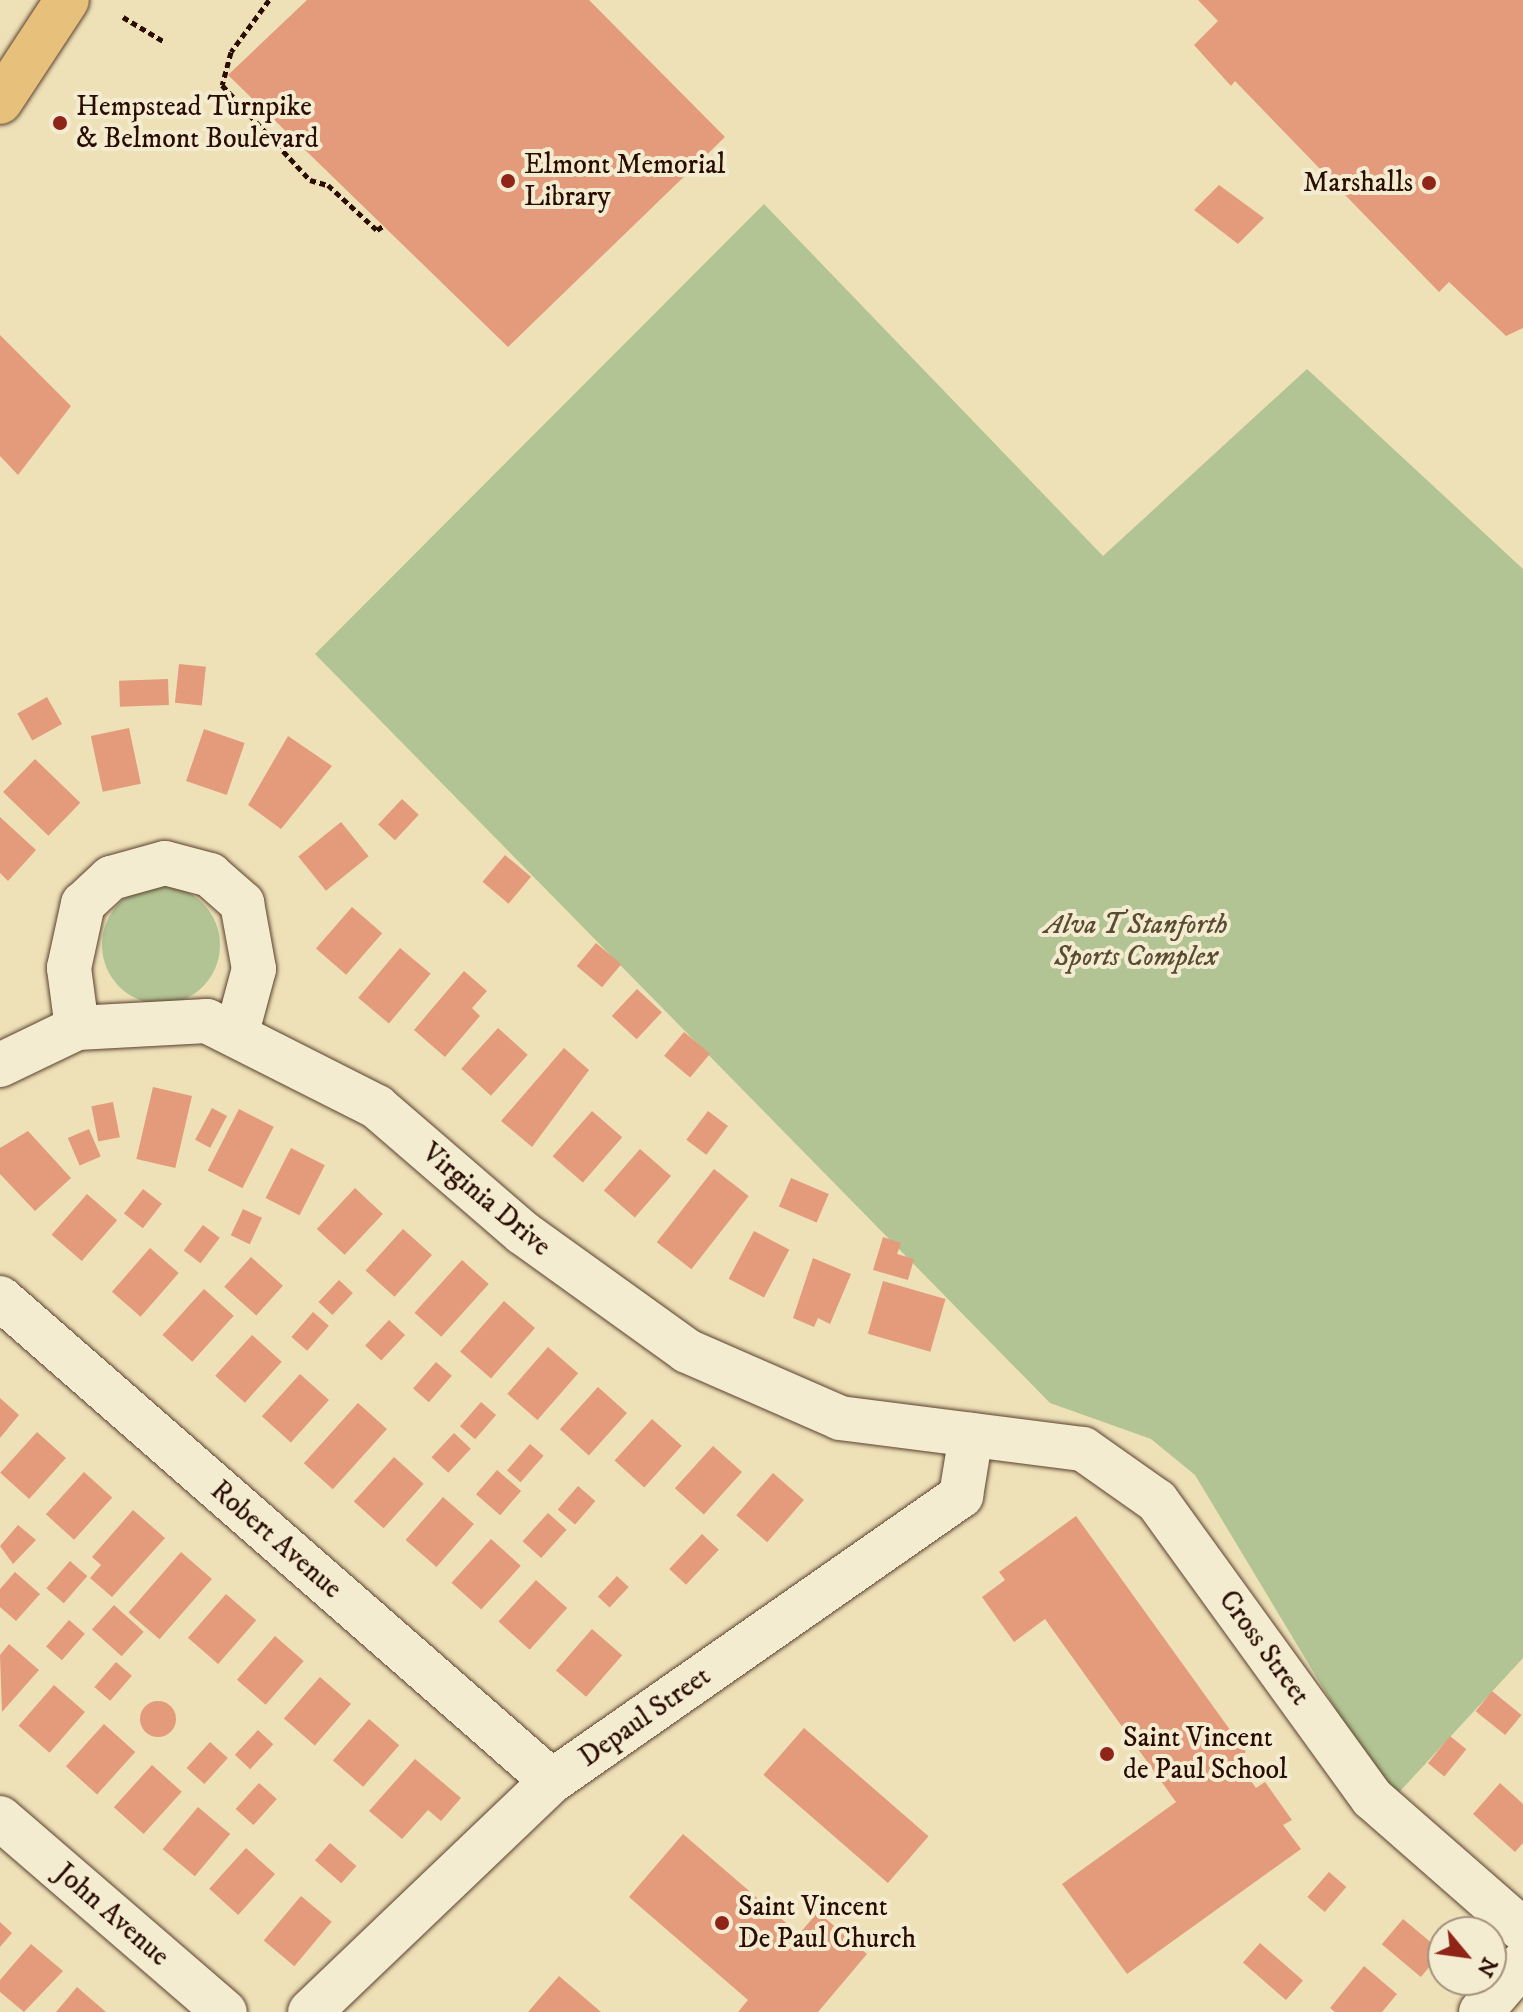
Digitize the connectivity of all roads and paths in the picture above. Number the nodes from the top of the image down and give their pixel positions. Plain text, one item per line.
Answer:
1 (67, 0) edge
2 (269, 0) edge
3 (123, 17) dead end
4 (163, 41) dead end
5 (0, 102) edge
6 (383, 226) dead end
7 (77, 1028) junction
8 (237, 1032) junction
9 (0, 1065) edge
10 (0, 1298) edge
11 (971, 1435) junction
12 (552, 1781) junction
13 (0, 1818) edge
14 (1523, 1930) edge
15 (1523, 1963) edge
16 (225, 2012) edge
17 (310, 2012) edge
18 (1481, 2012) edge

1 - 5 main road
2 - 6 path
3 - 4 path
7 - 8 street, Virginia Drive
7 - 8 street
7 - 9 street, Virginia Drive
8 - 11 street, Virginia Drive
10 - 12 street, Robert Avenue
11 - 12 street, Depaul Street
11 - 14 street, Cross Street
12 - 17 street, Depaul Street
13 - 16 street, John Avenue
15 - 18 street

